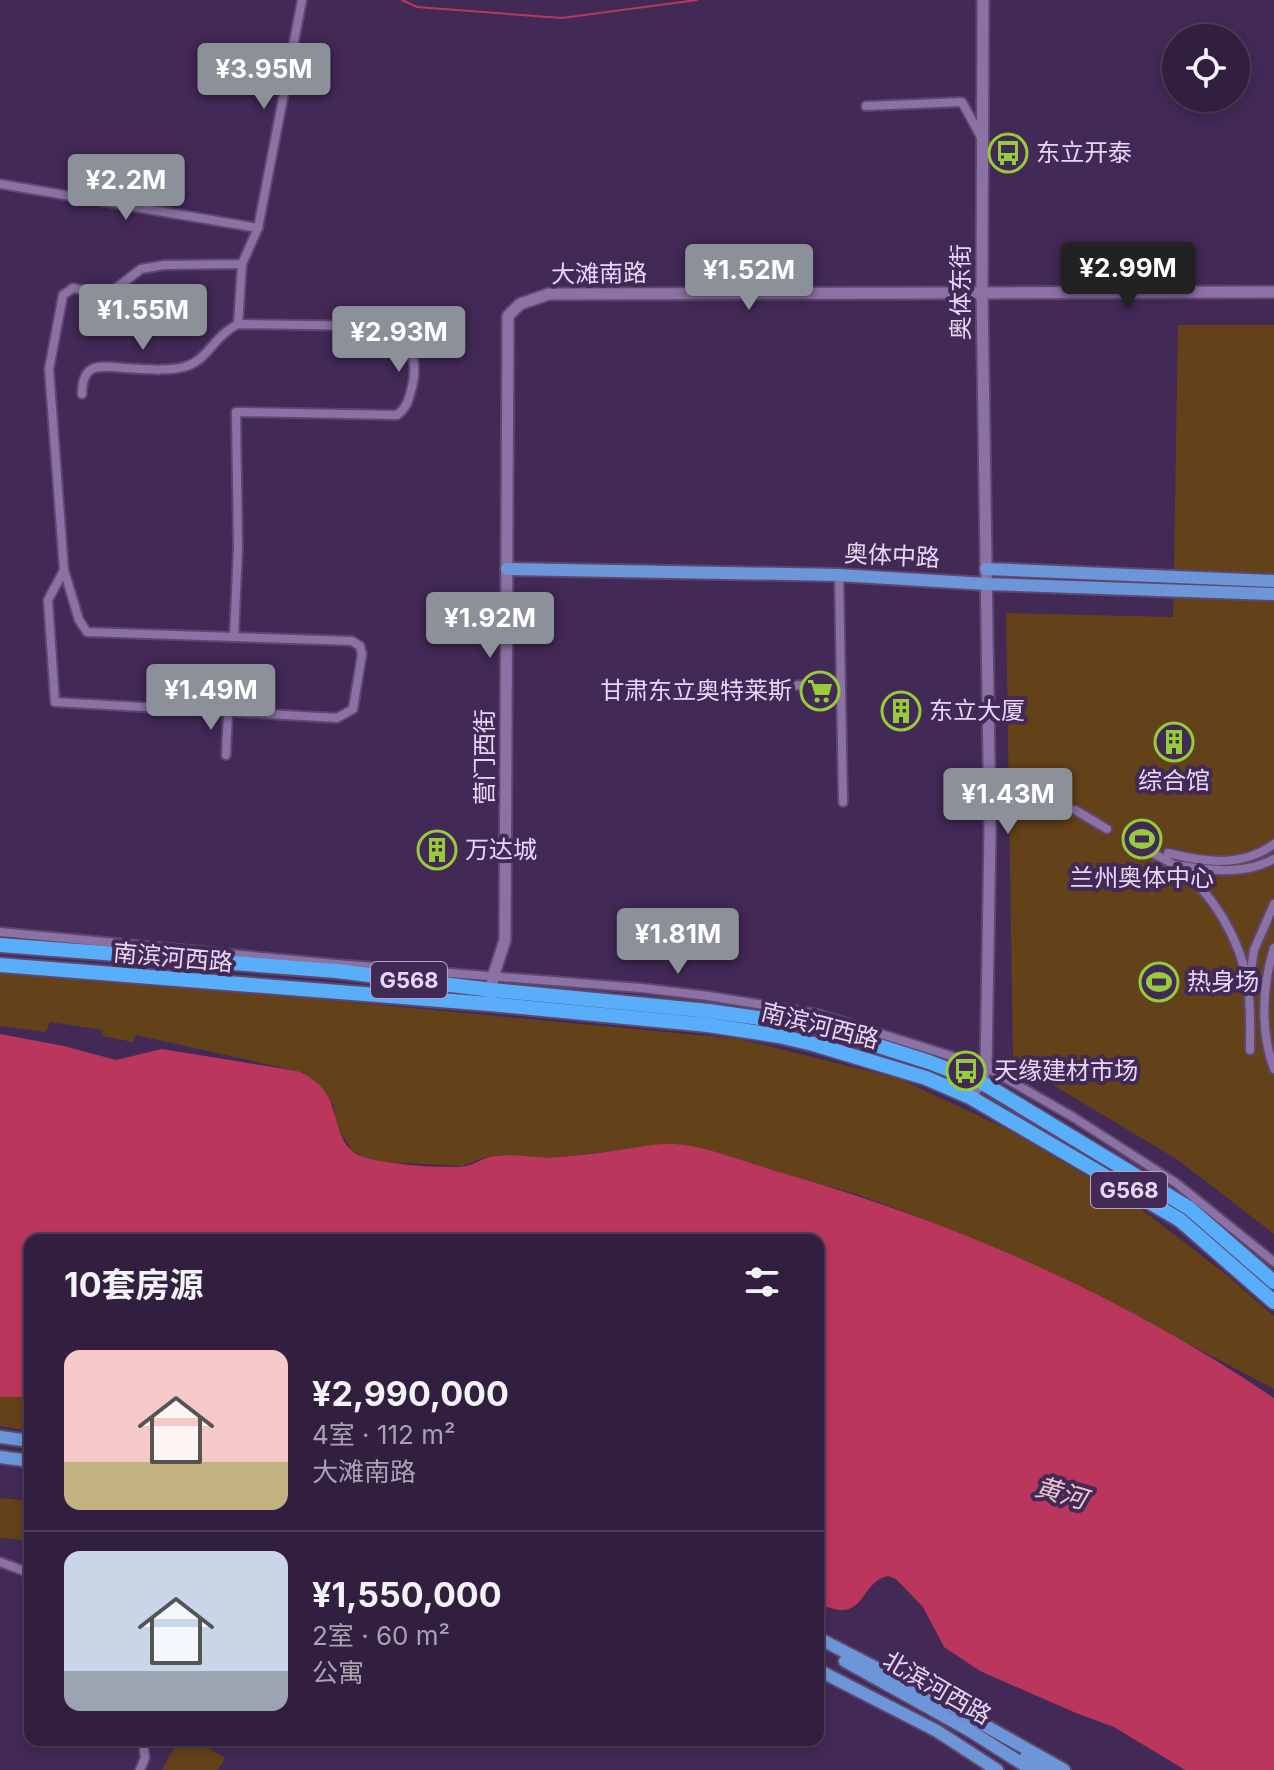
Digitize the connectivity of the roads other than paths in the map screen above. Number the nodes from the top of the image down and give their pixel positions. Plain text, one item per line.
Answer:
1 (302, 0) edge
2 (983, 0) edge
3 (866, 106) dead end
4 (984, 141) junction
5 (0, 184) edge
6 (258, 228) junction
7 (242, 264) junction
8 (982, 292) junction
9 (1274, 292) edge
10 (508, 316) joint
11 (238, 324) junction
12 (82, 394) dead end
13 (507, 569) junction
14 (986, 569) junction
15 (64, 570) junction
16 (839, 575) junction
17 (1274, 581) edge
18 (986, 584) junction
19 (1272, 596) edge
20 (234, 637) junction
21 (840, 685) junction
22 (688, 686) dead end
23 (228, 712) junction
24 (226, 755) dead end
25 (843, 802) dead end
26 (1075, 810) dead end
27 (1107, 829) dead end
28 (1274, 844) edge
29 (1136, 845) dead end
30 (1168, 853) dead end
31 (1274, 859) edge
32 (1173, 864) junction
33 (1274, 904) edge
34 (0, 932) edge
35 (0, 945) edge
36 (1274, 948) edge
37 (0, 965) edge
38 (336, 968) junction
39 (1248, 987) junction
40 (492, 990) junction
41 (334, 992) junction
42 (1250, 1050) dead end
43 (986, 1067) junction
44 (1274, 1069) edge
45 (981, 1082) junction
46 (970, 1097) junction
47 (1274, 1262) edge
48 (1274, 1282) edge
49 (1274, 1302) edge
50 (0, 1437) edge
51 (24, 1440) edge
52 (0, 1457) edge
53 (24, 1460) edge
54 (0, 1562) edge
55 (24, 1571) edge
56 (824, 1641) edge
57 (824, 1649) edge
58 (824, 1673) edge
59 (954, 1722) junction
60 (967, 1729) junction
61 (945, 1736) junction
62 (144, 1746) edge
63 (140, 1770) edge
64 (997, 1770) edge
65 (1032, 1770) edge
66 (1047, 1770) edge
67 (1064, 1770) edge

1 - 6 street
2 - 4 street, 奥体东街
3 - 4 street
4 - 8 street, 奥体东街
5 - 6 street
6 - 7 street
7 - 11 street
7 - 15 street
8 - 9 street, 大滩南路
8 - 10 street, 大滩南路
8 - 14 street, 奥体东街
10 - 13 street, 营门西街
11 - 12 street
11 - 20 street
13 - 16 main road, 奥体中路
13 - 40 street, 营门西街
14 - 17 main road
14 - 18 street, 奥体东街
15 - 20 street
15 - 23 street
16 - 18 main road, 奥体中路
16 - 21 street
18 - 19 main road, 奥体中路
18 - 43 street, 奥体东街
20 - 23 street
21 - 22 street
21 - 25 street
23 - 24 street
26 - 27 street
28 - 30 street
29 - 32 street
31 - 32 street
32 - 39 street
33 - 39 street
34 - 38 street, 南滨河西路
35 - 38 highway, 南滨河西路 / G568
36 - 44 street
37 - 41 highway, 南滨河西路 / G568
38 - 40 highway, 南滨河西路 / G568
38 - 41 street
39 - 42 street
40 - 41 highway, 南滨河西路 / G568
40 - 43 street, 南滨河西路
40 - 45 highway, 南滨河西路 / G568
40 - 46 highway, 南滨河西路 / G568
43 - 45 street, 奥体东街
43 - 47 street, 南滨河西路
45 - 46 street, 奥体东街
45 - 48 highway, 南滨河西路 / G568
46 - 49 highway, 南滨河西路 / G568
50 - 51 main road
52 - 53 main road
54 - 55 street
56 - 67 main road
57 - 59 main road, 北滨河西路
58 - 61 main road, 北滨河西路
59 - 60 main road, 北滨河西路
59 - 61 main road
60 - 65 main road, 北滨河西路
60 - 66 main road
61 - 64 main road, 北滨河西路
62 - 63 street

